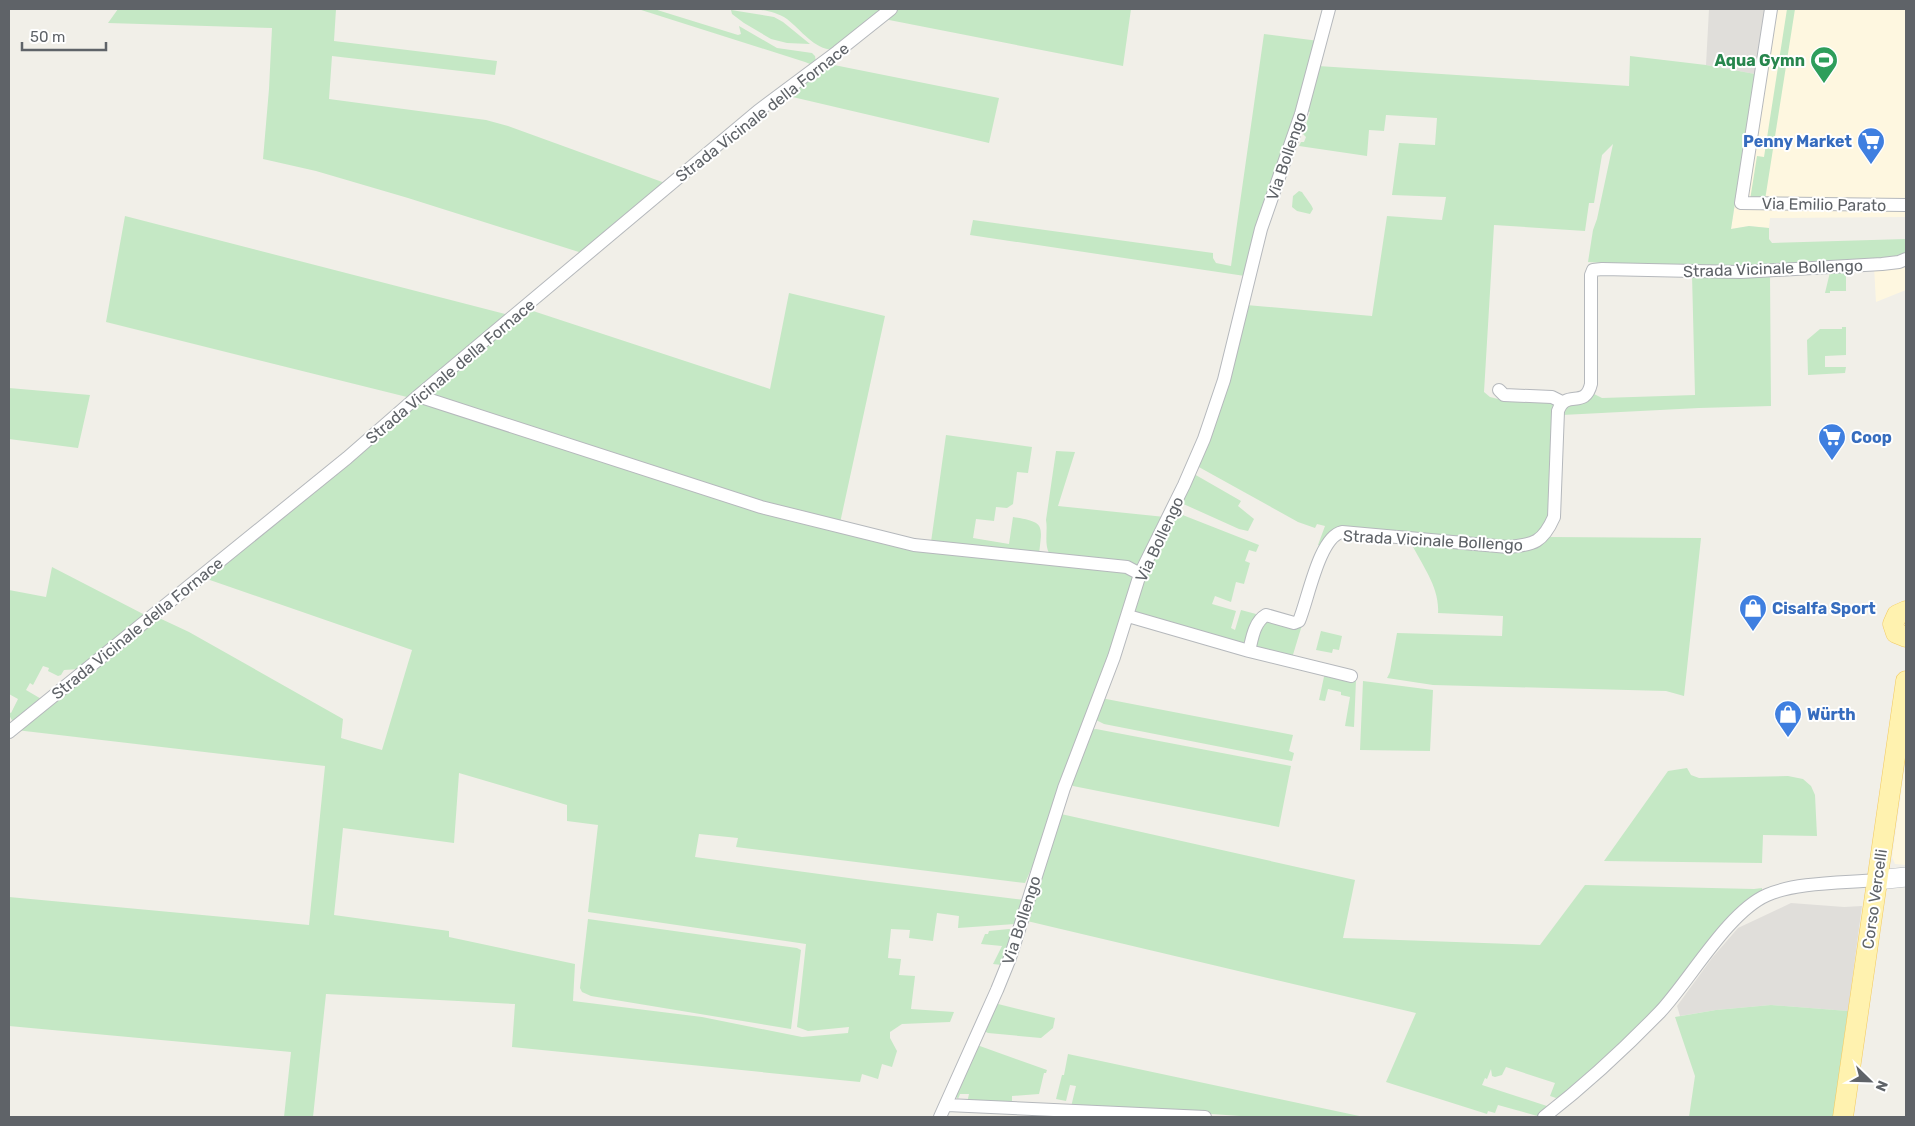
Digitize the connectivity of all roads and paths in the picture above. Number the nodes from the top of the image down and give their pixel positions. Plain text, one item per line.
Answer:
1 (890, 9) edge
2 (1329, 9) edge
3 (1771, 9) edge
4 (1906, 206) edge
5 (1906, 259) edge
6 (1499, 390) dead end
7 (418, 396) junction
8 (1562, 402) junction
9 (1140, 574) junction
10 (1906, 611) edge
11 (1128, 616) junction
12 (1906, 639) edge
13 (1248, 651) junction
14 (1351, 676) dead end
15 (1906, 681) edge
16 (9, 732) edge
17 (1906, 877) edge
18 (1876, 880) junction
19 (947, 1104) junction
20 (940, 1117) edge
21 (1205, 1117) edge
22 (1544, 1117) edge
23 (1843, 1117) edge

1 - 7 street, Strada Vicinale della Fornace
2 - 9 street, Via Bollengo
3 - 4 street, Via Emilio Parato
5 - 8 street, Strada Vicinale Bollengo
6 - 8 street
7 - 9 street
7 - 16 street, Strada Vicinale della Fornace
8 - 13 street, Strada Vicinale Bollengo
9 - 11 street, Via Bollengo
10 - 12 main road
11 - 13 street
11 - 19 street, Via Bollengo
13 - 14 street
15 - 18 main road, Corso Vercelli
17 - 18 street
18 - 22 street
18 - 23 main road, Corso Vercelli
19 - 20 street, Via Bollengo
19 - 21 street

